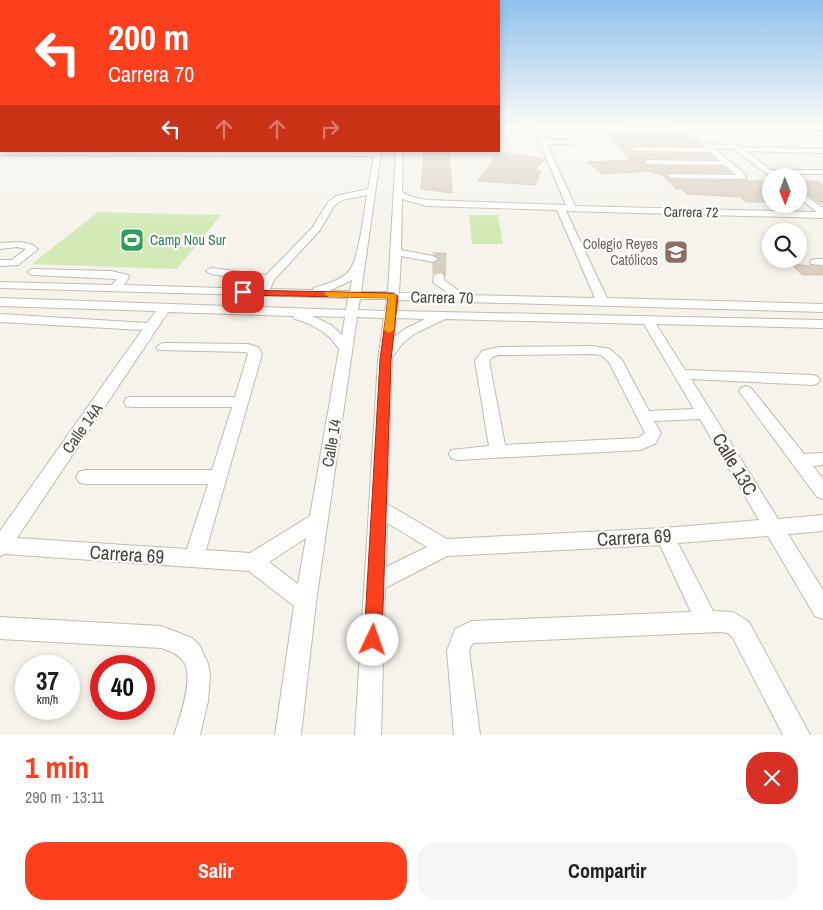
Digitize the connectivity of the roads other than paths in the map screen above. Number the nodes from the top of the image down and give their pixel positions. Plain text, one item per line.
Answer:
1 (378, 160) edge
2 (400, 160) edge
3 (550, 160) edge
4 (723, 160) edge
5 (753, 160) edge
6 (648, 162) dead end
7 (726, 163) junction
8 (764, 168) edge
9 (823, 172) edge
10 (808, 173) edge
11 (672, 176) dead end
12 (399, 181) junction
13 (379, 186) junction
14 (398, 193) junction
15 (808, 203) edge
16 (567, 207) junction
17 (818, 212) edge
18 (823, 222) edge
19 (0, 246) edge
20 (396, 252) junction
21 (360, 260) junction
22 (0, 263) edge
23 (14, 263) junction
24 (211, 271) dead end
25 (32, 272) dead end
26 (394, 273) junction
27 (269, 279) junction
28 (0, 284) edge
29 (115, 289) junction
30 (262, 293) junction
31 (289, 294) junction
32 (355, 295) junction
33 (393, 296) junction
34 (458, 297) junction
35 (602, 301) junction
36 (0, 302) edge
37 (696, 304) junction
38 (164, 308) junction
39 (823, 308) edge
40 (279, 312) junction
41 (352, 313) junction
42 (391, 314) junction
43 (461, 315) junction
44 (0, 318) edge
45 (646, 319) junction
46 (709, 322) junction
47 (823, 324) edge
48 (151, 327) junction
49 (163, 347) dead end
50 (346, 349) junction
51 (385, 360) junction
52 (680, 374) junction
53 (813, 380) dead end
54 (746, 391) dead end
55 (130, 402) dead end
56 (241, 402) junction
57 (704, 414) junction
58 (645, 416) junction
59 (498, 452) junction
60 (457, 454) dead end
61 (823, 459) edge
62 (799, 461) junction
63 (85, 477) dead end
64 (219, 477) junction
65 (823, 492) edge
66 (380, 509) junction
67 (318, 521) junction
68 (823, 524) edge
69 (774, 528) junction
70 (665, 536) junction
71 (0, 546) edge
72 (445, 548) junction
73 (194, 558) junction
74 (253, 562) junction
75 (376, 582) junction
76 (305, 602) junction
77 (823, 609) edge
78 (707, 622) junction
79 (0, 628) edge
80 (187, 735) edge
81 (288, 735) edge
82 (368, 735) edge
83 (467, 735) edge
84 (797, 735) edge

1 - 13 street, Calle 14
2 - 12 street
3 - 16 street
4 - 7 street
5 - 8 street
6 - 7 street
7 - 11 street
9 - 10 street
12 - 13 street
12 - 14 street
13 - 21 street, Calle 14
13 - 27 street
14 - 16 street, Carrera 72
14 - 20 street
15 - 17 street
16 - 17 street, Carrera 72
16 - 35 street
17 - 18 street
19 - 23 street
20 - 26 street
20 - 34 street
21 - 31 street
21 - 32 street, Calle 14
22 - 23 street
23 - 28 street
24 - 27 street
25 - 29 street
26 - 33 street
26 - 34 street
27 - 30 street
28 - 29 street, Carrera 70
29 - 30 street, Carrera 70
30 - 31 street, Carrera 70
31 - 32 street, Carrera 70
32 - 33 street, Carrera 70
32 - 41 street, Calle 14
33 - 34 street, Carrera 70
33 - 42 street
34 - 35 street, Carrera 70
35 - 37 street, Carrera 70
36 - 38 street, Carrera 70
37 - 39 street, Carrera 70
37 - 46 street
38 - 40 street, Carrera 70
38 - 48 street, Calle 14A
40 - 41 street, Carrera 70
40 - 50 street
41 - 42 street, Carrera 70
41 - 50 street, Calle 14
42 - 43 street, Carrera 70
42 - 51 street
43 - 45 street, Carrera 70
43 - 51 street
44 - 48 street
45 - 46 street, Carrera 70
45 - 52 street, Calle 13C
46 - 47 street, Carrera 70
48 - 71 street, Calle 14A
49 - 56 street
50 - 67 street, Calle 14
51 - 66 street
52 - 53 street
52 - 57 street, Calle 13C
54 - 62 street
55 - 56 street
56 - 64 street
57 - 58 street
57 - 69 street, Calle 13C
58 - 59 street
58 - 59 street
59 - 60 street
61 - 62 street
62 - 65 street
63 - 64 street
64 - 73 street
66 - 72 street
66 - 75 street
67 - 74 street
67 - 76 street, Calle 14
68 - 69 street, Carrera 69
69 - 70 street, Carrera 69
69 - 77 street, Calle 13C
70 - 72 street, Carrera 69
70 - 78 street
71 - 73 street, Carrera 69
72 - 75 street, Carrera 69
73 - 74 street, Carrera 69
74 - 76 street
75 - 82 street
76 - 81 street, Calle 14
78 - 83 street
78 - 84 street
79 - 80 street

